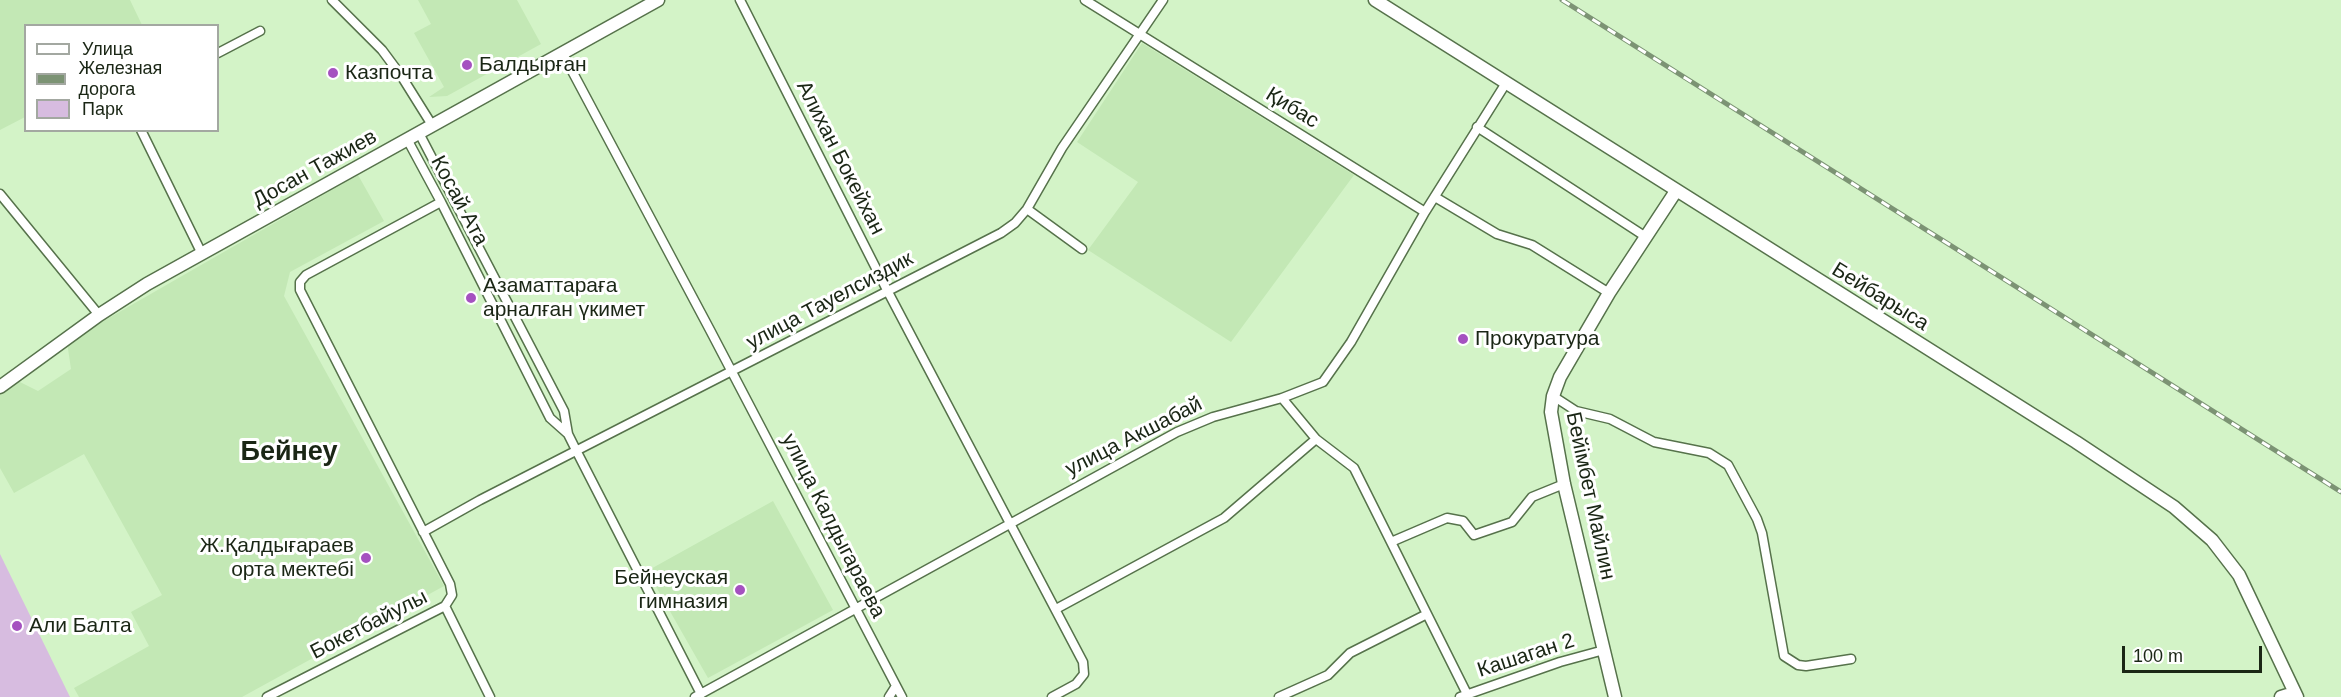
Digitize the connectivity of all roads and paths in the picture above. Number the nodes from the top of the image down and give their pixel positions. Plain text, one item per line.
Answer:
1 (332, 0) edge
2 (347, 0) edge
3 (658, 0) edge
4 (740, 0) edge
5 (1085, 0) edge
6 (1163, 0) edge
7 (1375, 0) edge
8 (339, 8) junction
9 (260, 32) dead end
10 (1141, 34) junction
11 (219, 52) edge
12 (563, 54) junction
13 (1506, 83) junction
14 (432, 125) junction
15 (1477, 127) junction
16 (142, 132) edge
17 (419, 133) junction
18 (406, 140) junction
19 (1676, 191) junction
20 (0, 194) edge
21 (1435, 197) junction
22 (441, 202) junction
23 (1027, 209) junction
24 (1425, 212) junction
25 (1646, 237) junction
26 (1082, 249) dead end
27 (202, 254) junction
28 (887, 290) junction
29 (1609, 294) junction
30 (99, 315) junction
31 (514, 315) junction
32 (501, 321) junction
33 (732, 372) junction
34 (0, 387) edge
35 (1553, 396) junction
36 (1282, 398) junction
37 (568, 434) junction
38 (1316, 438) junction
39 (577, 452) junction
40 (1564, 484) junction
41 (1010, 522) junction
42 (423, 532) junction
43 (1391, 542) junction
44 (445, 606) junction
45 (855, 608) junction
46 (1056, 609) junction
47 (1427, 614) junction
48 (1604, 650) junction
49 (1851, 658) dead end
50 (896, 686) junction
51 (703, 695) edge
52 (1463, 696) edge
53 (2295, 696) edge
54 (267, 697) edge
55 (490, 697) edge
56 (889, 697) edge
57 (902, 697) edge
58 (1052, 697) edge
59 (1280, 697) edge
60 (1615, 697) edge
61 (2281, 697) edge

1 - 8 street, Косай Ата
2 - 8 street
3 - 12 street, Досан Тажиев
4 - 28 street, Алихан Бокейхан
5 - 10 street, Қибас
6 - 10 street, улица Тауелсиздик
7 - 13 street, Бейбарыса
8 - 14 street, Косай Ата
9 - 11 street
10 - 23 street, улица Тауелсиздик
10 - 24 street, Қибас
12 - 14 street, Досан Тажиев
12 - 33 street, улица Калдыгараева
13 - 15 street, улица Акшабай
13 - 19 street, Бейбарыса
14 - 17 street, Досан Тажиев
15 - 21 street, улица Акшабай
15 - 25 street
16 - 27 street
17 - 18 street, Досан Тажиев
17 - 31 street, Косай Ата
18 - 22 street, Косай Ата
18 - 27 street, Досан Тажиев
19 - 25 street, Бейімбет Майлин
19 - 53 street, Бейбарыса
20 - 30 street
21 - 24 street, улица Акшабай
21 - 29 street
22 - 32 street, Косай Ата
22 - 42 street, Бокетбайулы
23 - 26 street
23 - 28 street, улица Тауелсиздик
24 - 36 street, улица Акшабай
25 - 29 street, Бейімбет Майлин
27 - 30 street, Досан Тажиев
28 - 33 street, улица Тауелсиздик
28 - 41 street, Алихан Бокейхан
29 - 35 street, Бейімбет Майлин
30 - 34 street, Досан Тажиев
31 - 32 street
31 - 37 street, Косай Ата
32 - 37 street, Косай Ата
33 - 39 street, улица Тауелсиздик
33 - 45 street, улица Калдыгараева
35 - 40 street, Бейімбет Майлин
35 - 49 street
36 - 38 street
36 - 41 street, улица Акшабай
37 - 39 street, Косай Ата
38 - 43 street
38 - 46 street
39 - 42 street, улица Тауелсиздик
39 - 51 street, Косай Ата
40 - 43 street
40 - 48 street, Бейімбет Майлин
41 - 45 street, улица Акшабай
41 - 46 street, Алихан Бокейхан
42 - 44 street, Бокетбайулы
43 - 47 street
44 - 54 street, Бокетбайулы
44 - 55 street
45 - 50 street, улица Калдыгараева
45 - 51 street, улица Акшабай
46 - 58 street, Алихан Бокейхан
47 - 52 street
47 - 59 street
48 - 52 street, Кашаган 2
48 - 60 street, Бейімбет Майлин
50 - 56 street
50 - 57 street, улица Калдыгараева
53 - 61 street

